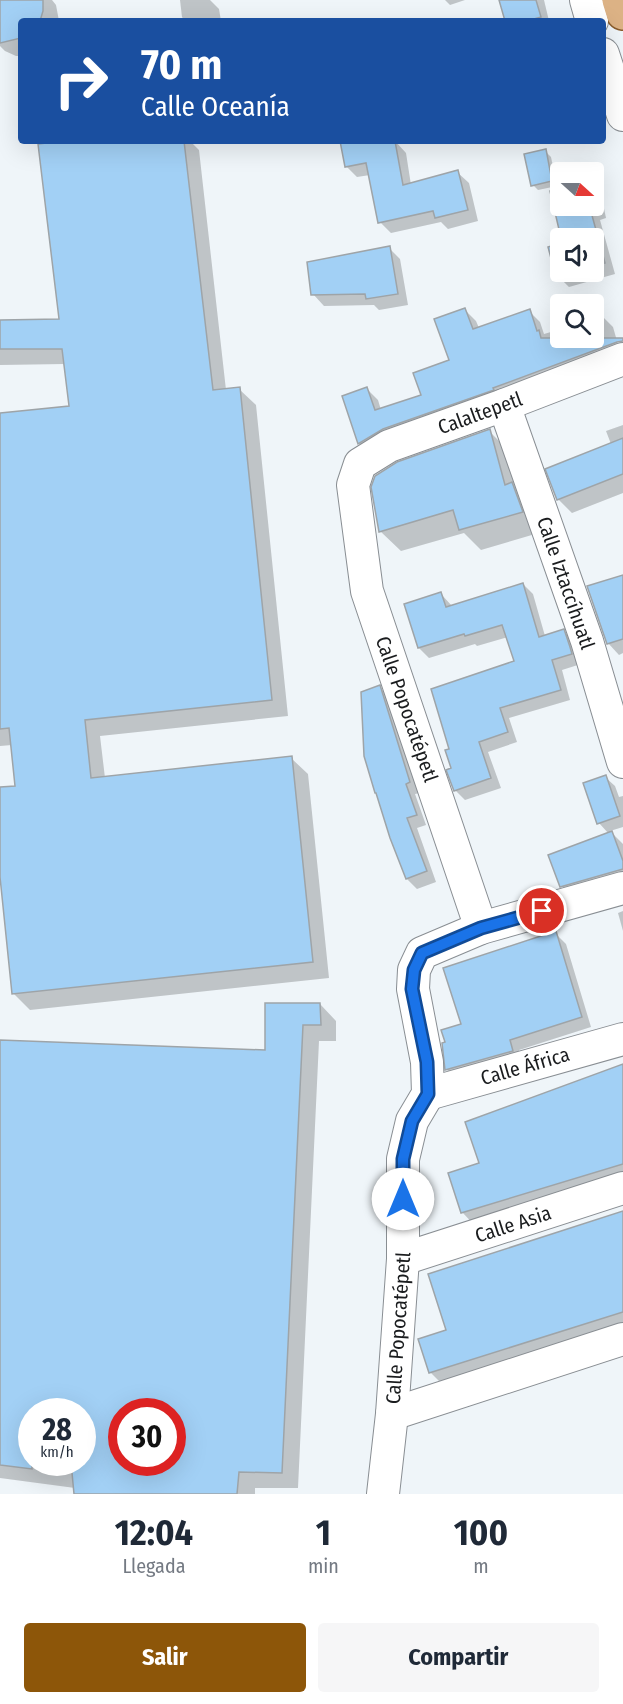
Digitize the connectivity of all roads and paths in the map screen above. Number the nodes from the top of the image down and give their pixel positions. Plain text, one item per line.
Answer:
1 (586, 0) edge
2 (619, 0) edge
3 (623, 13) edge
4 (591, 18) edge
5 (606, 63) edge
6 (623, 115) edge
7 (623, 359) edge
8 (504, 405) junction
9 (353, 485) joint
10 (623, 762) edge
11 (623, 888) edge
12 (481, 928) junction
13 (623, 1039) edge
14 (428, 1094) junction
15 (623, 1188) edge
16 (403, 1259) junction
17 (623, 1339) edge
18 (392, 1414) junction
19 (383, 1494) edge

1 - 4 street
2 - 3 main road
5 - 6 street
7 - 8 street, Calaltepetl
8 - 9 street, Calaltepetl
8 - 10 street, Calle Iztaccíhuatl
9 - 12 street, Calle Popocatépetl
11 - 12 street
12 - 14 street
13 - 14 street, Calle África
14 - 16 street, Calle Popocatépetl
15 - 16 street, Calle Asia
16 - 18 street, Calle Popocatépetl
17 - 18 street
18 - 19 street, Calle Popocatépetl

